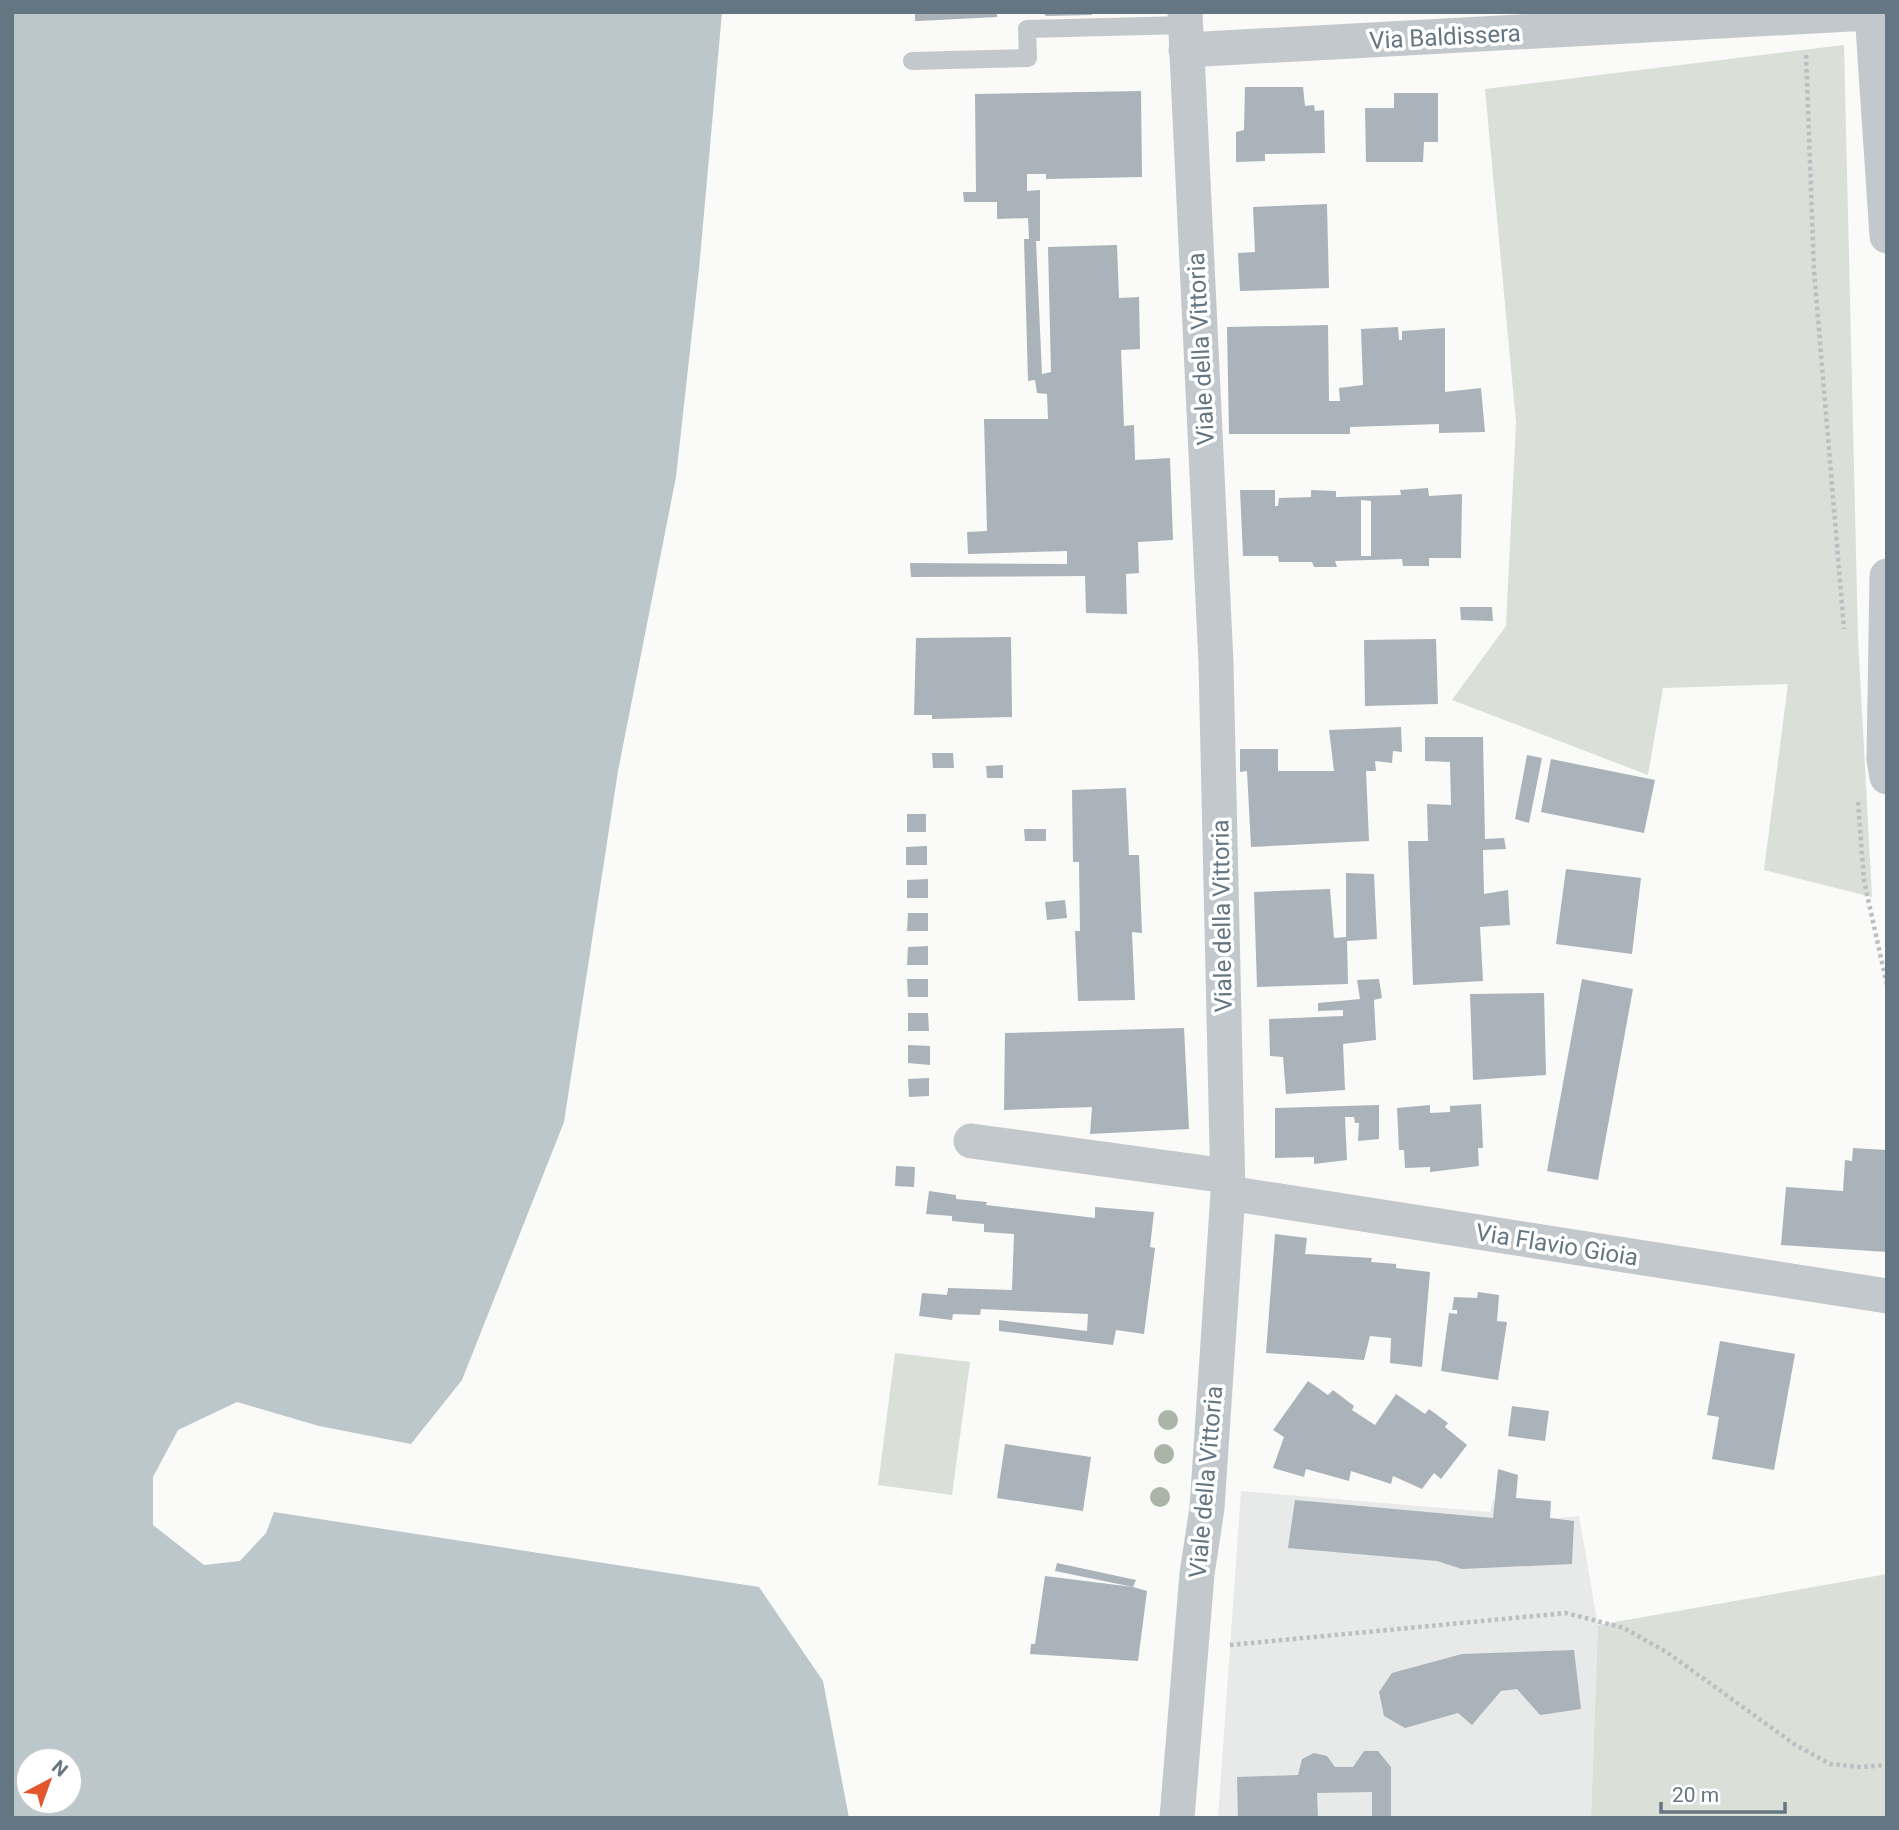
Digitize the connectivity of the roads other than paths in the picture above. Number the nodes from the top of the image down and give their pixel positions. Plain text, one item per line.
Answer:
1 (1877, 13) edge
2 (1185, 29) edge
3 (912, 61) dead end
4 (1887, 236) edge
5 (1887, 576) edge
6 (1886, 615) edge
7 (1887, 778) edge
8 (971, 1141) dead end
9 (1228, 1185) junction
10 (1887, 1296) edge
11 (1177, 1818) edge

1 - 2 street, Via Baldissera
1 - 4 street
2 - 3 lane
2 - 9 street, Viale della Vittoria
5 - 6 street
6 - 7 street
8 - 9 street, Via Flavio Gioia
9 - 10 street, Via Flavio Gioia
9 - 11 street, Viale della Vittoria

